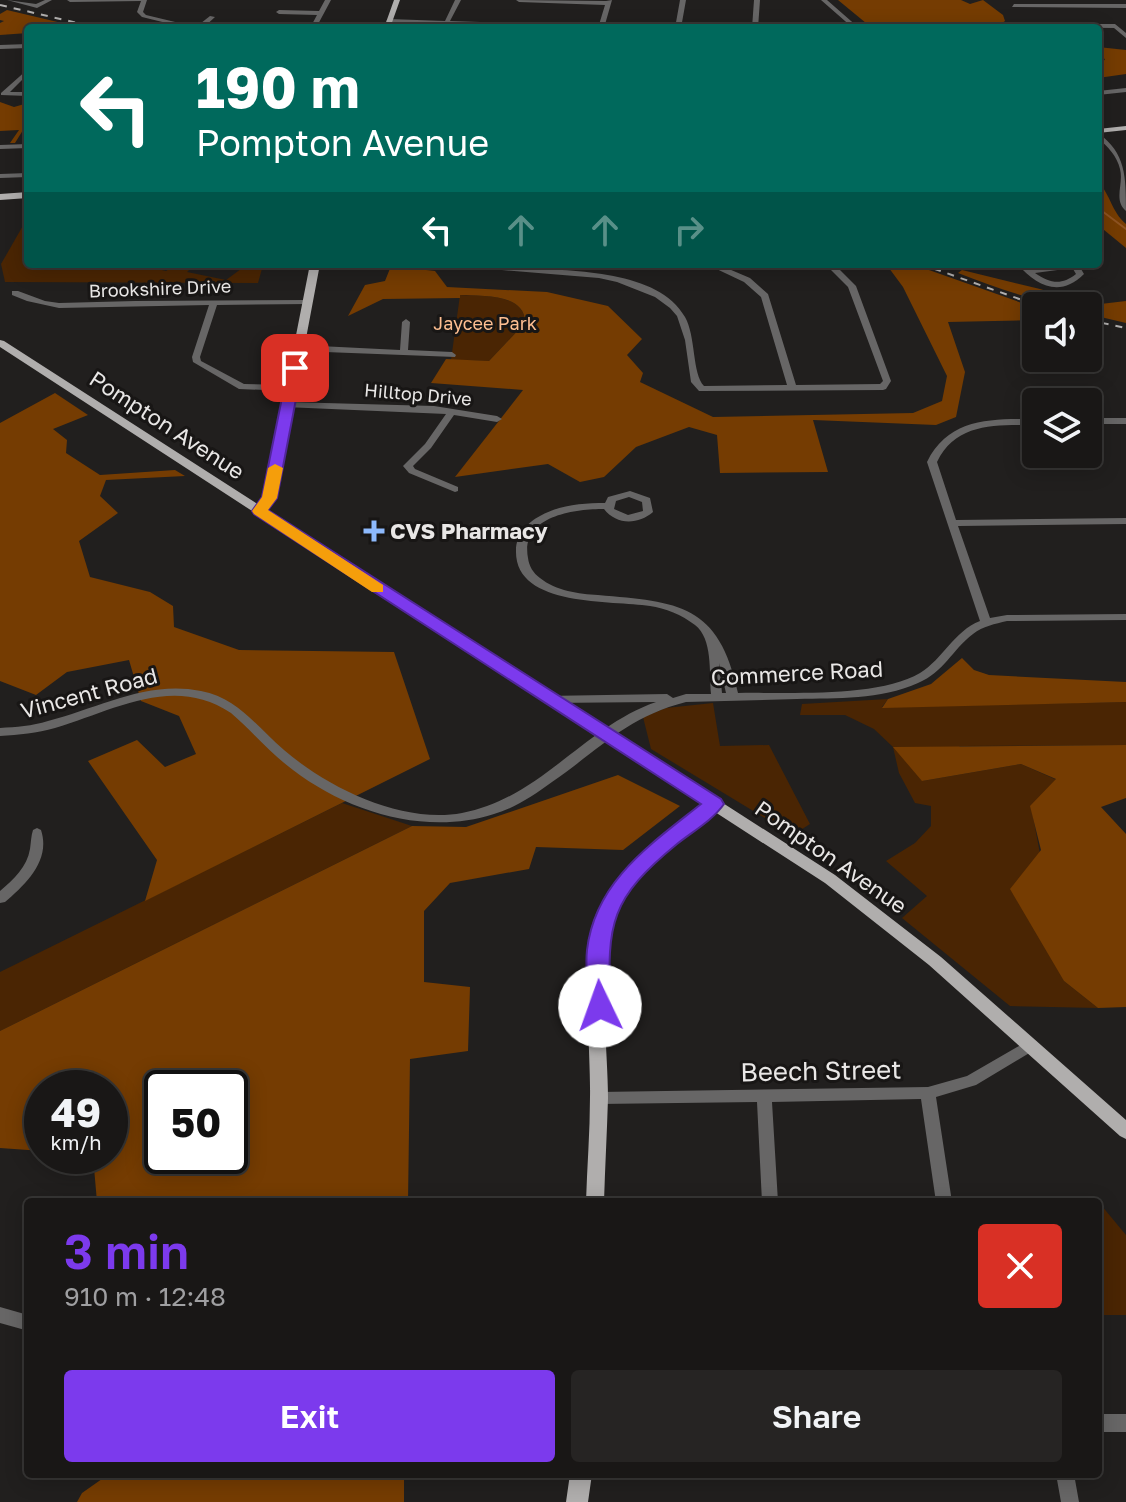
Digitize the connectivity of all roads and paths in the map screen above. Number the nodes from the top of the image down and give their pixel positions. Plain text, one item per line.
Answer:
1 (10, 0) edge
2 (49, 0) edge
3 (70, 0) edge
4 (142, 0) edge
5 (328, 0) edge
6 (397, 0) edge
7 (458, 0) edge
8 (519, 0) edge
9 (531, 0) edge
10 (683, 0) edge
11 (757, 0) edge
12 (824, 0) edge
13 (1008, 0) edge
14 (608, 1) edge
15 (1014, 6) junction
16 (1126, 6) edge
17 (279, 12) dead end
18 (321, 13) junction
19 (212, 17) dead end
20 (1029, 23) edge
21 (179, 24) edge
22 (202, 24) edge
23 (315, 24) edge
24 (388, 24) edge
25 (446, 24) edge
26 (521, 24) edge
27 (602, 24) edge
28 (679, 24) edge
29 (755, 24) edge
30 (851, 24) edge
31 (1058, 24) edge
32 (1102, 26) edge
33 (1124, 33) edge
34 (24, 46) edge
35 (0, 47) edge
36 (24, 75) edge
37 (1126, 90) edge
38 (1102, 93) edge
39 (2, 94) edge
40 (24, 94) edge
41 (1126, 128) edge
42 (1102, 132) edge
43 (1102, 137) edge
44 (24, 146) edge
45 (0, 147) edge
46 (1125, 167) edge
47 (24, 175) edge
48 (0, 176) edge
49 (24, 195) edge
50 (0, 197) edge
51 (1126, 209) edge
52 (314, 268) edge
53 (497, 268) edge
54 (719, 268) edge
55 (833, 268) edge
56 (1026, 268) edge
57 (1064, 268) edge
58 (1072, 268) edge
59 (1051, 284) junction
60 (15, 293) dead end
61 (214, 302) junction
62 (308, 302) junction
63 (406, 322) dead end
64 (0, 343) edge
65 (299, 348) junction
66 (404, 353) junction
67 (452, 355) dead end
68 (291, 388) junction
69 (793, 389) junction
70 (288, 405) junction
71 (452, 412) junction
72 (497, 419) dead end
73 (1102, 421) edge
74 (1126, 421) edge
75 (1022, 423) edge
76 (272, 486) junction
77 (455, 489) dead end
78 (234, 494) junction
79 (607, 506) dead end
80 (260, 511) junction
81 (1126, 521) edge
82 (951, 523) junction
83 (1126, 617) edge
84 (986, 623) junction
85 (711, 635) junction
86 (733, 697) junction
87 (686, 698) junction
88 (717, 698) junction
89 (549, 699) junction
90 (0, 732) edge
91 (608, 736) junction
92 (714, 804) junction
93 (37, 833) dead end
94 (0, 898) edge
95 (1031, 1045) junction
96 (928, 1093) junction
97 (764, 1096) junction
98 (599, 1098) junction
99 (1126, 1131) edge
100 (595, 1198) edge
101 (770, 1198) edge
102 (943, 1198) edge
103 (0, 1315) edge
104 (24, 1322) edge
105 (1102, 1423) edge
106 (1126, 1423) edge
107 (580, 1478) edge
108 (1066, 1478) edge
109 (577, 1502) edge
110 (1070, 1502) edge

1 - 2 street
3 - 4 street
4 - 21 street
5 - 18 street
6 - 24 main road
7 - 25 street
8 - 9 street
9 - 14 street
9 - 26 street
10 - 28 street
11 - 29 street
12 - 30 street
13 - 15 street
14 - 27 street
15 - 16 street
15 - 20 street
17 - 18 street
18 - 23 street
19 - 22 street
20 - 31 street
32 - 33 street
34 - 35 street
36 - 39 street
37 - 38 street
39 - 40 street
41 - 42 main road
43 - 46 street
44 - 45 street
46 - 51 street
47 - 48 street
49 - 50 main road
52 - 62 main road
53 - 69 street
54 - 69 street
55 - 69 street
56 - 59 street
57 - 59 street
58 - 59 street
60 - 61 street, Brookshire Drive
61 - 62 street, Brookshire Drive
61 - 68 street
62 - 65 main road
63 - 66 street
64 - 78 main road, Pompton Avenue
65 - 66 street
65 - 68 main road
66 - 67 street
68 - 70 main road
70 - 71 street, Hilltop Drive
70 - 76 main road
71 - 72 street, Hilltop Drive
71 - 77 street
73 - 74 street
75 - 82 street
76 - 78 main road
76 - 80 main road
78 - 80 main road, Pompton Avenue
79 - 85 street
80 - 89 main road, Pompton Avenue
81 - 82 street
82 - 84 street
83 - 84 street, Commerce Road
84 - 86 street, Commerce Road
85 - 86 street
85 - 88 street
86 - 88 street, Commerce Road
87 - 88 street, Commerce Road
87 - 89 street, Commerce Road
87 - 91 street, Commerce Road
89 - 91 main road, Pompton Avenue
90 - 91 street, Vincent Road
91 - 92 main road, Pompton Avenue
92 - 95 main road, Pompton Avenue
92 - 98 main road
93 - 94 street
95 - 96 street, Beech Street
95 - 99 main road, Pompton Avenue
96 - 97 street, Beech Street
96 - 102 street
97 - 98 street, Beech Street
97 - 101 street
98 - 100 main road
103 - 104 street
105 - 106 street
107 - 109 main road
108 - 110 street

